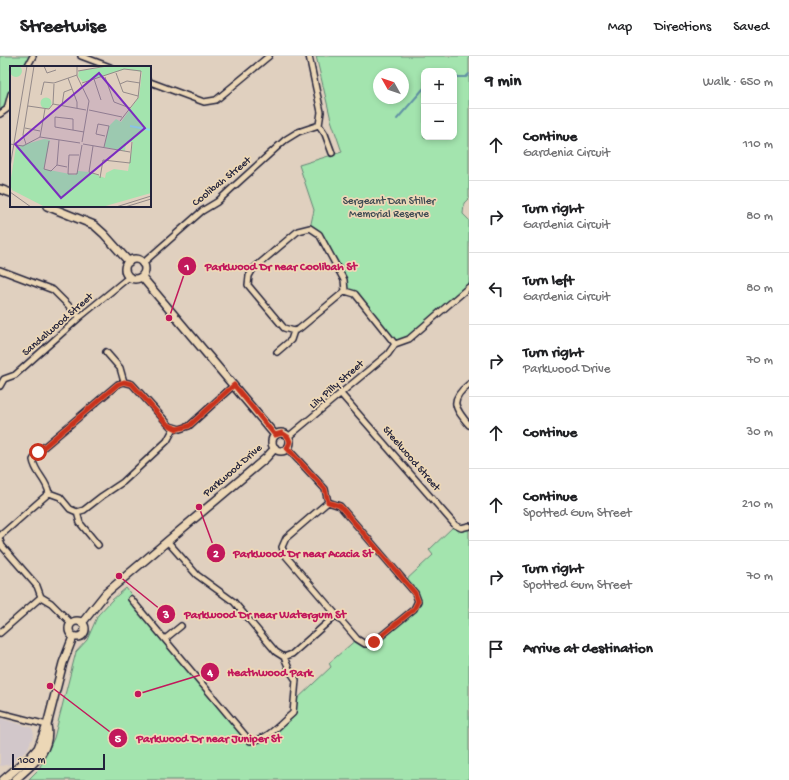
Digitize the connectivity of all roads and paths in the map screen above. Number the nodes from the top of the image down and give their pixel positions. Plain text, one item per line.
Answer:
1 (33, 56) edge
2 (80, 56) edge
3 (269, 56) edge
4 (309, 56) edge
5 (28, 66) edge
6 (107, 66) edge
7 (151, 82) edge
8 (9, 110) edge
9 (0, 114) edge
10 (319, 126) junction
11 (332, 152) dead end
12 (0, 189) edge
13 (10, 193) edge
14 (49, 207) edge
15 (129, 262) junction
16 (142, 264) junction
17 (0, 270) edge
18 (142, 276) junction
19 (129, 277) junction
20 (469, 287) edge
21 (346, 291) junction
22 (80, 318) junction
23 (294, 331) junction
24 (395, 344) junction
25 (106, 352) dead end
26 (277, 352) dead end
27 (0, 374) edge
28 (4, 380) junction
29 (124, 382) junction
30 (469, 384) edge
31 (234, 385) junction
32 (0, 386) edge
33 (342, 394) junction
34 (469, 425) edge
35 (174, 428) junction
36 (275, 435) junction
37 (288, 437) junction
38 (275, 448) junction
39 (287, 448) junction
40 (49, 493) junction
41 (328, 502) junction
42 (77, 512) junction
43 (469, 526) edge
44 (0, 536) edge
45 (0, 540) edge
46 (168, 542) junction
47 (98, 545) dead end
48 (41, 597) junction
49 (131, 599) dead end
50 (336, 615) junction
51 (71, 623) junction
52 (82, 623) junction
53 (181, 626) dead end
54 (0, 633) edge
55 (73, 637) junction
56 (165, 639) junction
57 (284, 657) junction
58 (0, 713) edge
59 (47, 725) junction
60 (3, 780) edge
61 (15, 780) edge

1 - 5 street
2 - 6 street
3 - 7 street
4 - 10 street
8 - 9 street
10 - 11 street
10 - 16 street, Coolibah Street
12 - 13 street
14 - 15 street
15 - 16 street
15 - 19 street
16 - 18 street
17 - 22 street
18 - 19 street
18 - 31 street
19 - 22 street, Sandalwood Street
20 - 24 street
21 - 23 street
21 - 23 street
21 - 24 street
22 - 28 street, Sandalwood Street
23 - 26 street
24 - 33 street, Lily Pilly Street
25 - 29 street
27 - 28 street
28 - 32 street, Sandalwood Street
29 - 35 street
29 - 40 street
30 - 34 street
31 - 35 street
31 - 36 street
33 - 37 street, Lily Pilly Street
33 - 43 street, Steelwood Street
35 - 42 street
36 - 37 street
36 - 38 street
37 - 39 street
38 - 39 street
38 - 46 street, Parkwood Drive
39 - 41 street
40 - 42 street
40 - 44 street
41 - 50 street
41 - 50 street
42 - 47 street
45 - 48 street
46 - 52 street, Parkwood Drive
46 - 57 street
48 - 51 street
48 - 54 street
49 - 56 street
50 - 57 street
51 - 52 street
51 - 55 street
52 - 55 street
53 - 56 street
55 - 59 street
56 - 57 street
58 - 59 street
59 - 60 street
59 - 61 street

